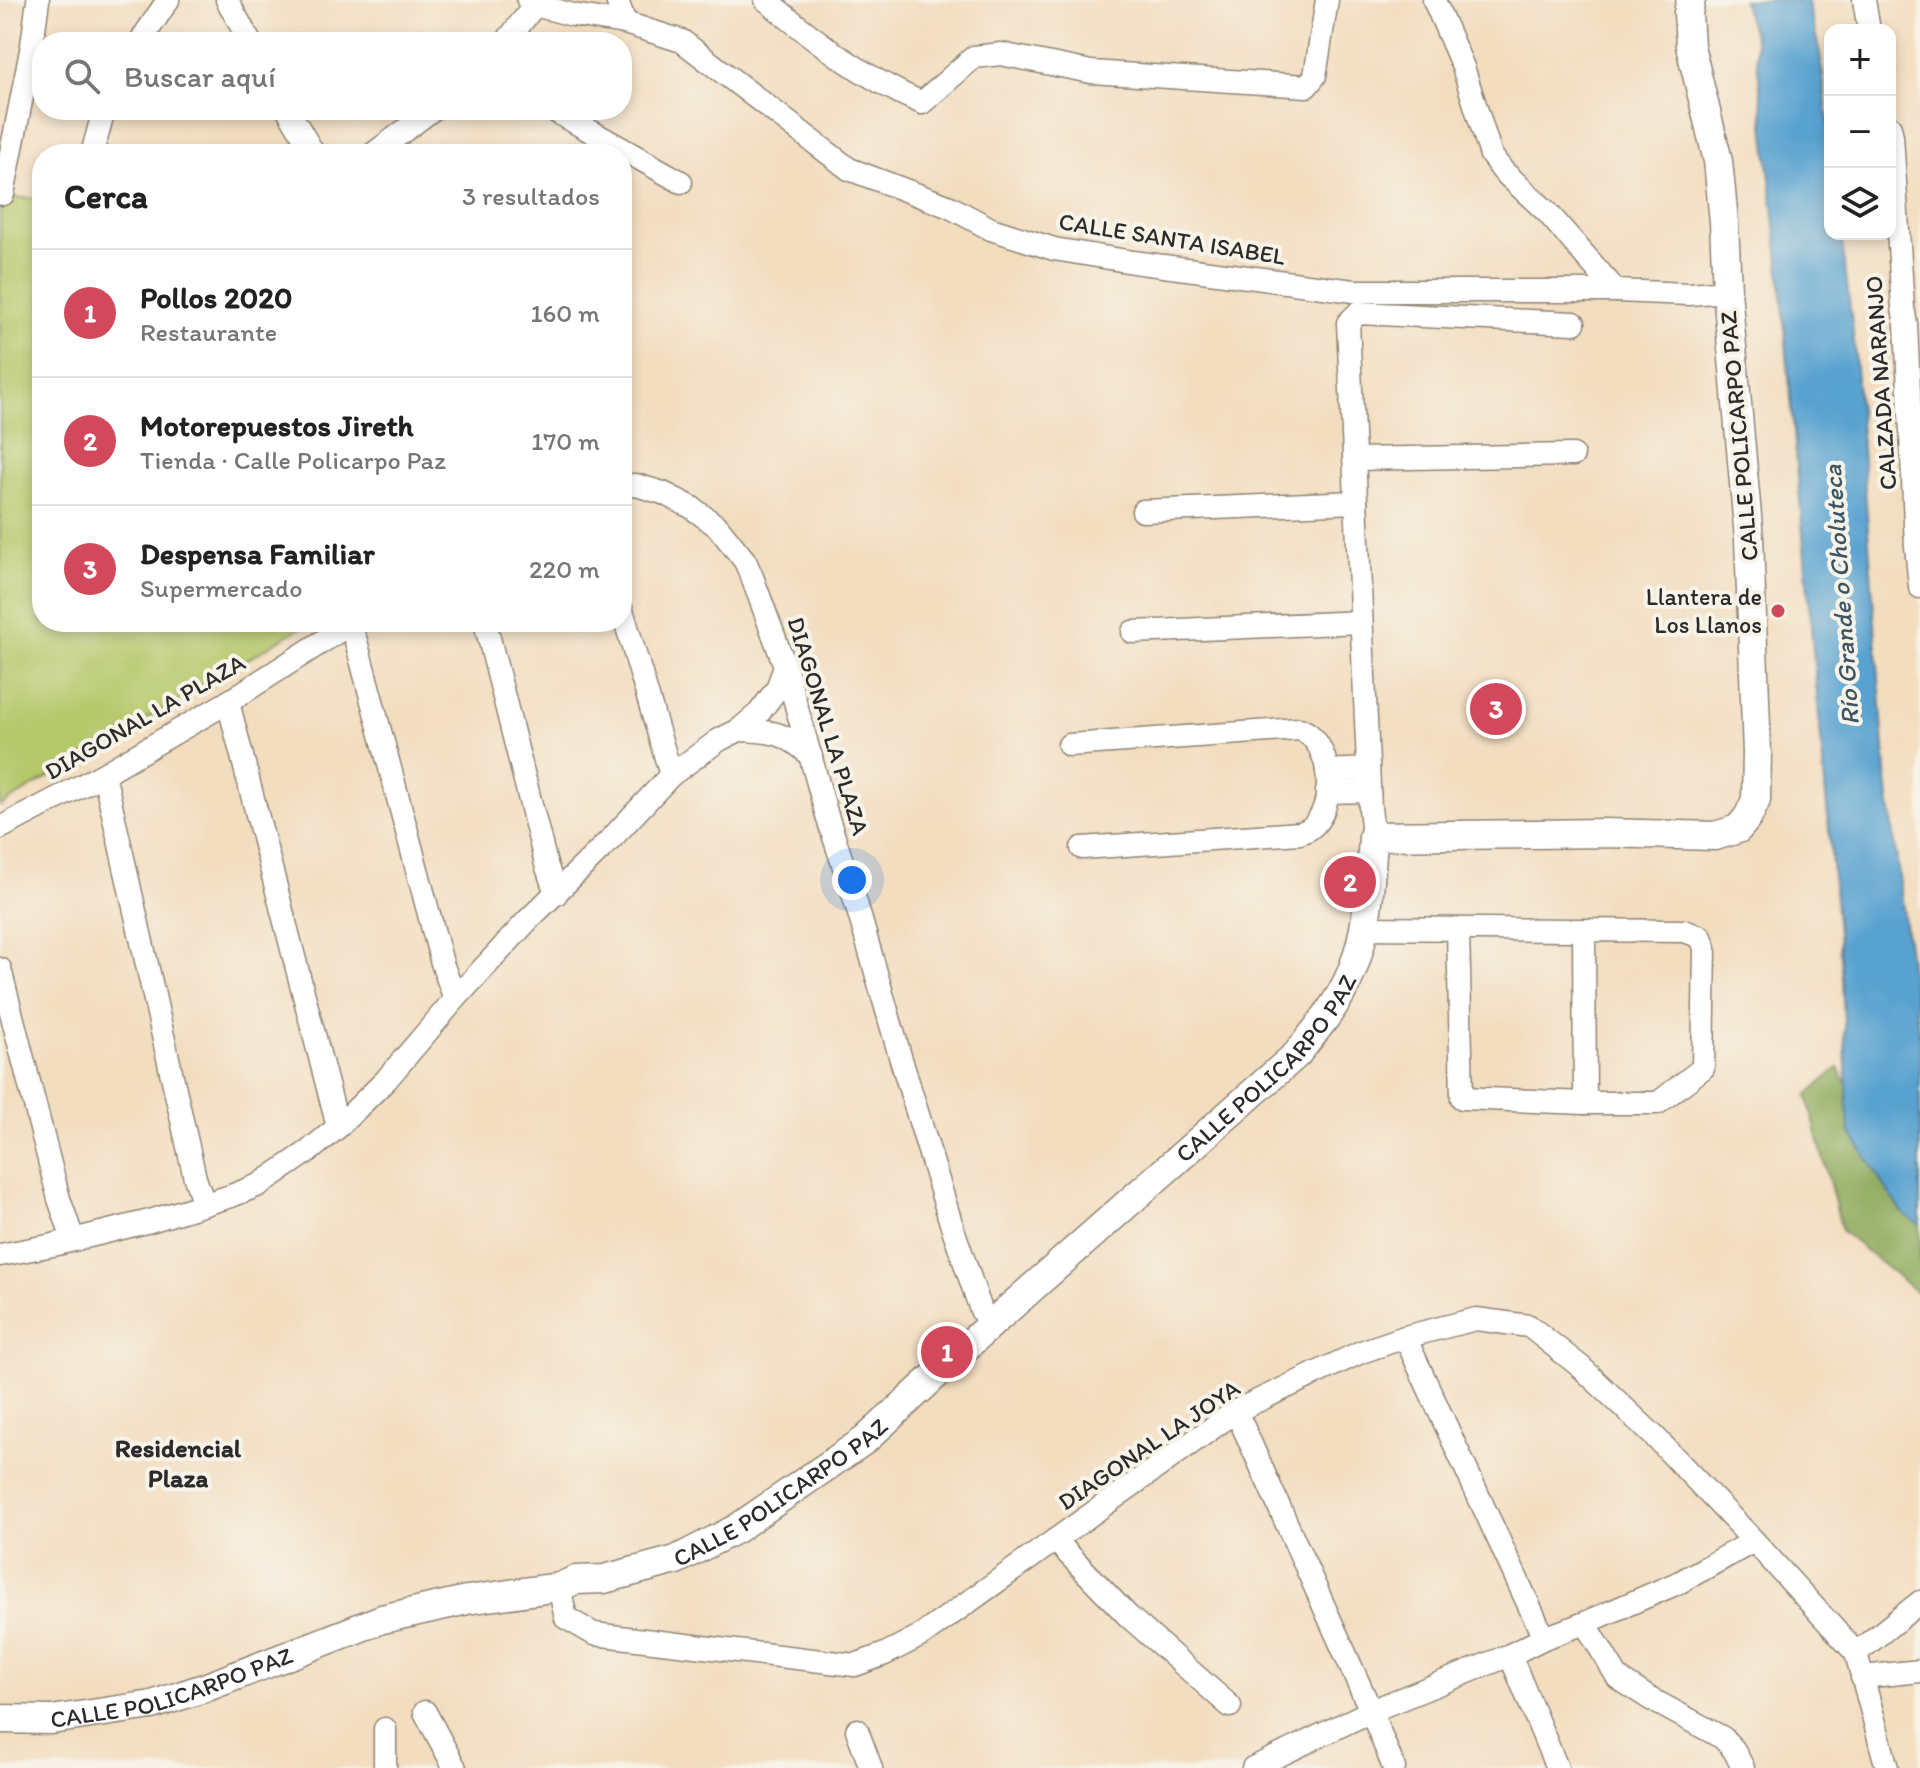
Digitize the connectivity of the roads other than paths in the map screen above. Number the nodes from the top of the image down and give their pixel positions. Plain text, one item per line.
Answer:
1 (38, 0) edge
2 (168, 0) edge
3 (227, 0) edge
4 (617, 0) edge
5 (766, 0) edge
6 (1327, 0) edge
7 (1434, 0) edge
8 (1691, 0) edge
9 (1864, 0) edge
10 (531, 2) edge
11 (625, 23) junction
12 (1868, 24) edge
13 (34, 32) edge
14 (147, 32) edge
15 (245, 32) edge
16 (512, 32) edge
17 (32, 45) edge
18 (101, 120) edge
19 (294, 120) edge
20 (419, 120) edge
21 (571, 120) edge
22 (95, 144) edge
23 (308, 144) edge
24 (386, 144) edge
25 (613, 144) edge
26 (632, 154) edge
27 (1893, 168) edge
28 (681, 182) dead end
29 (3, 194) dead end
30 (1616, 291) junction
31 (1727, 291) junction
32 (1574, 323) dead end
33 (1573, 455) dead end
34 (1354, 459) junction
35 (632, 485) edge
36 (1917, 498) edge
37 (1356, 502) junction
38 (1143, 511) dead end
39 (1920, 587) edge
40 (1361, 622) junction
41 (337, 632) edge
42 (354, 632) edge
43 (488, 632) edge
44 (629, 632) edge
45 (1133, 632) dead end
46 (785, 666) junction
47 (228, 702) junction
48 (739, 730) junction
49 (1069, 745) dead end
50 (811, 756) junction
51 (671, 775) junction
52 (100, 776) junction
53 (1368, 780) junction
54 (1327, 782) junction
55 (0, 828) edge
56 (1373, 836) junction
57 (1082, 848) dead end
58 (556, 894) junction
59 (1363, 928) junction
60 (1458, 930) junction
61 (1584, 930) junction
62 (0, 969) edge
63 (455, 999) junction
64 (1585, 1103) junction
65 (338, 1127) junction
66 (204, 1204) junction
67 (73, 1239) junction
68 (0, 1255) edge
69 (990, 1325) junction
70 (1405, 1337) junction
71 (1236, 1411) junction
72 (1055, 1540) junction
73 (1754, 1541) junction
74 (559, 1587) junction
75 (1920, 1602) edge
76 (1585, 1623) junction
77 (1544, 1638) junction
78 (1856, 1653) junction
79 (1510, 1655) junction
80 (1920, 1671) edge
81 (1862, 1677) junction
82 (1230, 1706) dead end
83 (1371, 1711) junction
84 (425, 1712) dead end
85 (0, 1719) edge
86 (385, 1729) dead end
87 (857, 1730) dead end
88 (385, 1768) edge
89 (455, 1768) edge
90 (871, 1768) edge
91 (1253, 1768) edge
92 (1394, 1768) edge
93 (1557, 1768) edge
94 (1743, 1768) edge
95 (1887, 1768) edge

1 - 13 street
2 - 14 street
3 - 15 street
4 - 11 street
5 - 6 street
7 - 30 street
8 - 31 street, CALLE POLICARPO PAZ
9 - 12 street
10 - 11 street, CALLE SANTA ISABEL
10 - 16 street
11 - 30 street, CALLE SANTA ISABEL
17 - 29 street
18 - 22 street
19 - 23 street
20 - 24 street
21 - 25 street
26 - 28 street
27 - 36 street, CALZADA NARANJO
30 - 31 street, CALLE SANTA ISABEL
31 - 56 street, CALLE POLICARPO PAZ
32 - 34 street
33 - 34 street
34 - 37 street
35 - 46 street, DIAGONAL LA PLAZA
36 - 39 street, CALZADA NARANJO
37 - 38 street
37 - 40 street
40 - 45 street
40 - 53 street
41 - 47 street, DIAGONAL LA PLAZA
42 - 63 street
43 - 58 street
44 - 51 street
46 - 48 street
46 - 50 street, DIAGONAL LA PLAZA
47 - 52 street, DIAGONAL LA PLAZA
47 - 65 street
48 - 50 street
48 - 51 street
49 - 54 street
50 - 69 street, DIAGONAL LA PLAZA
51 - 58 street
52 - 55 street, DIAGONAL LA PLAZA
52 - 66 street
53 - 54 street
53 - 56 street
54 - 57 street
56 - 59 street, CALLE POLICARPO PAZ
58 - 63 street
59 - 60 street
59 - 69 street, CALLE POLICARPO PAZ
60 - 61 street
60 - 64 street
61 - 64 street
61 - 64 street
62 - 67 street
63 - 65 street
65 - 66 street
66 - 67 street
67 - 68 street
69 - 74 street, CALLE POLICARPO PAZ
70 - 71 street, DIAGONAL LA JOYA
70 - 73 street, DIAGONAL LA JOYA
70 - 77 street
71 - 72 street, DIAGONAL LA JOYA
71 - 83 street
72 - 74 street, DIAGONAL LA JOYA
72 - 82 street
73 - 76 street
73 - 78 street, DIAGONAL LA JOYA
74 - 85 street, CALLE POLICARPO PAZ
75 - 78 street
76 - 77 street
76 - 94 street
77 - 79 street
78 - 81 street, DIAGONAL LA JOYA
79 - 83 street
79 - 93 street
80 - 81 street
81 - 95 street, DIAGONAL LA JOYA
83 - 91 street
83 - 92 street
84 - 89 street
86 - 88 street
87 - 90 street

